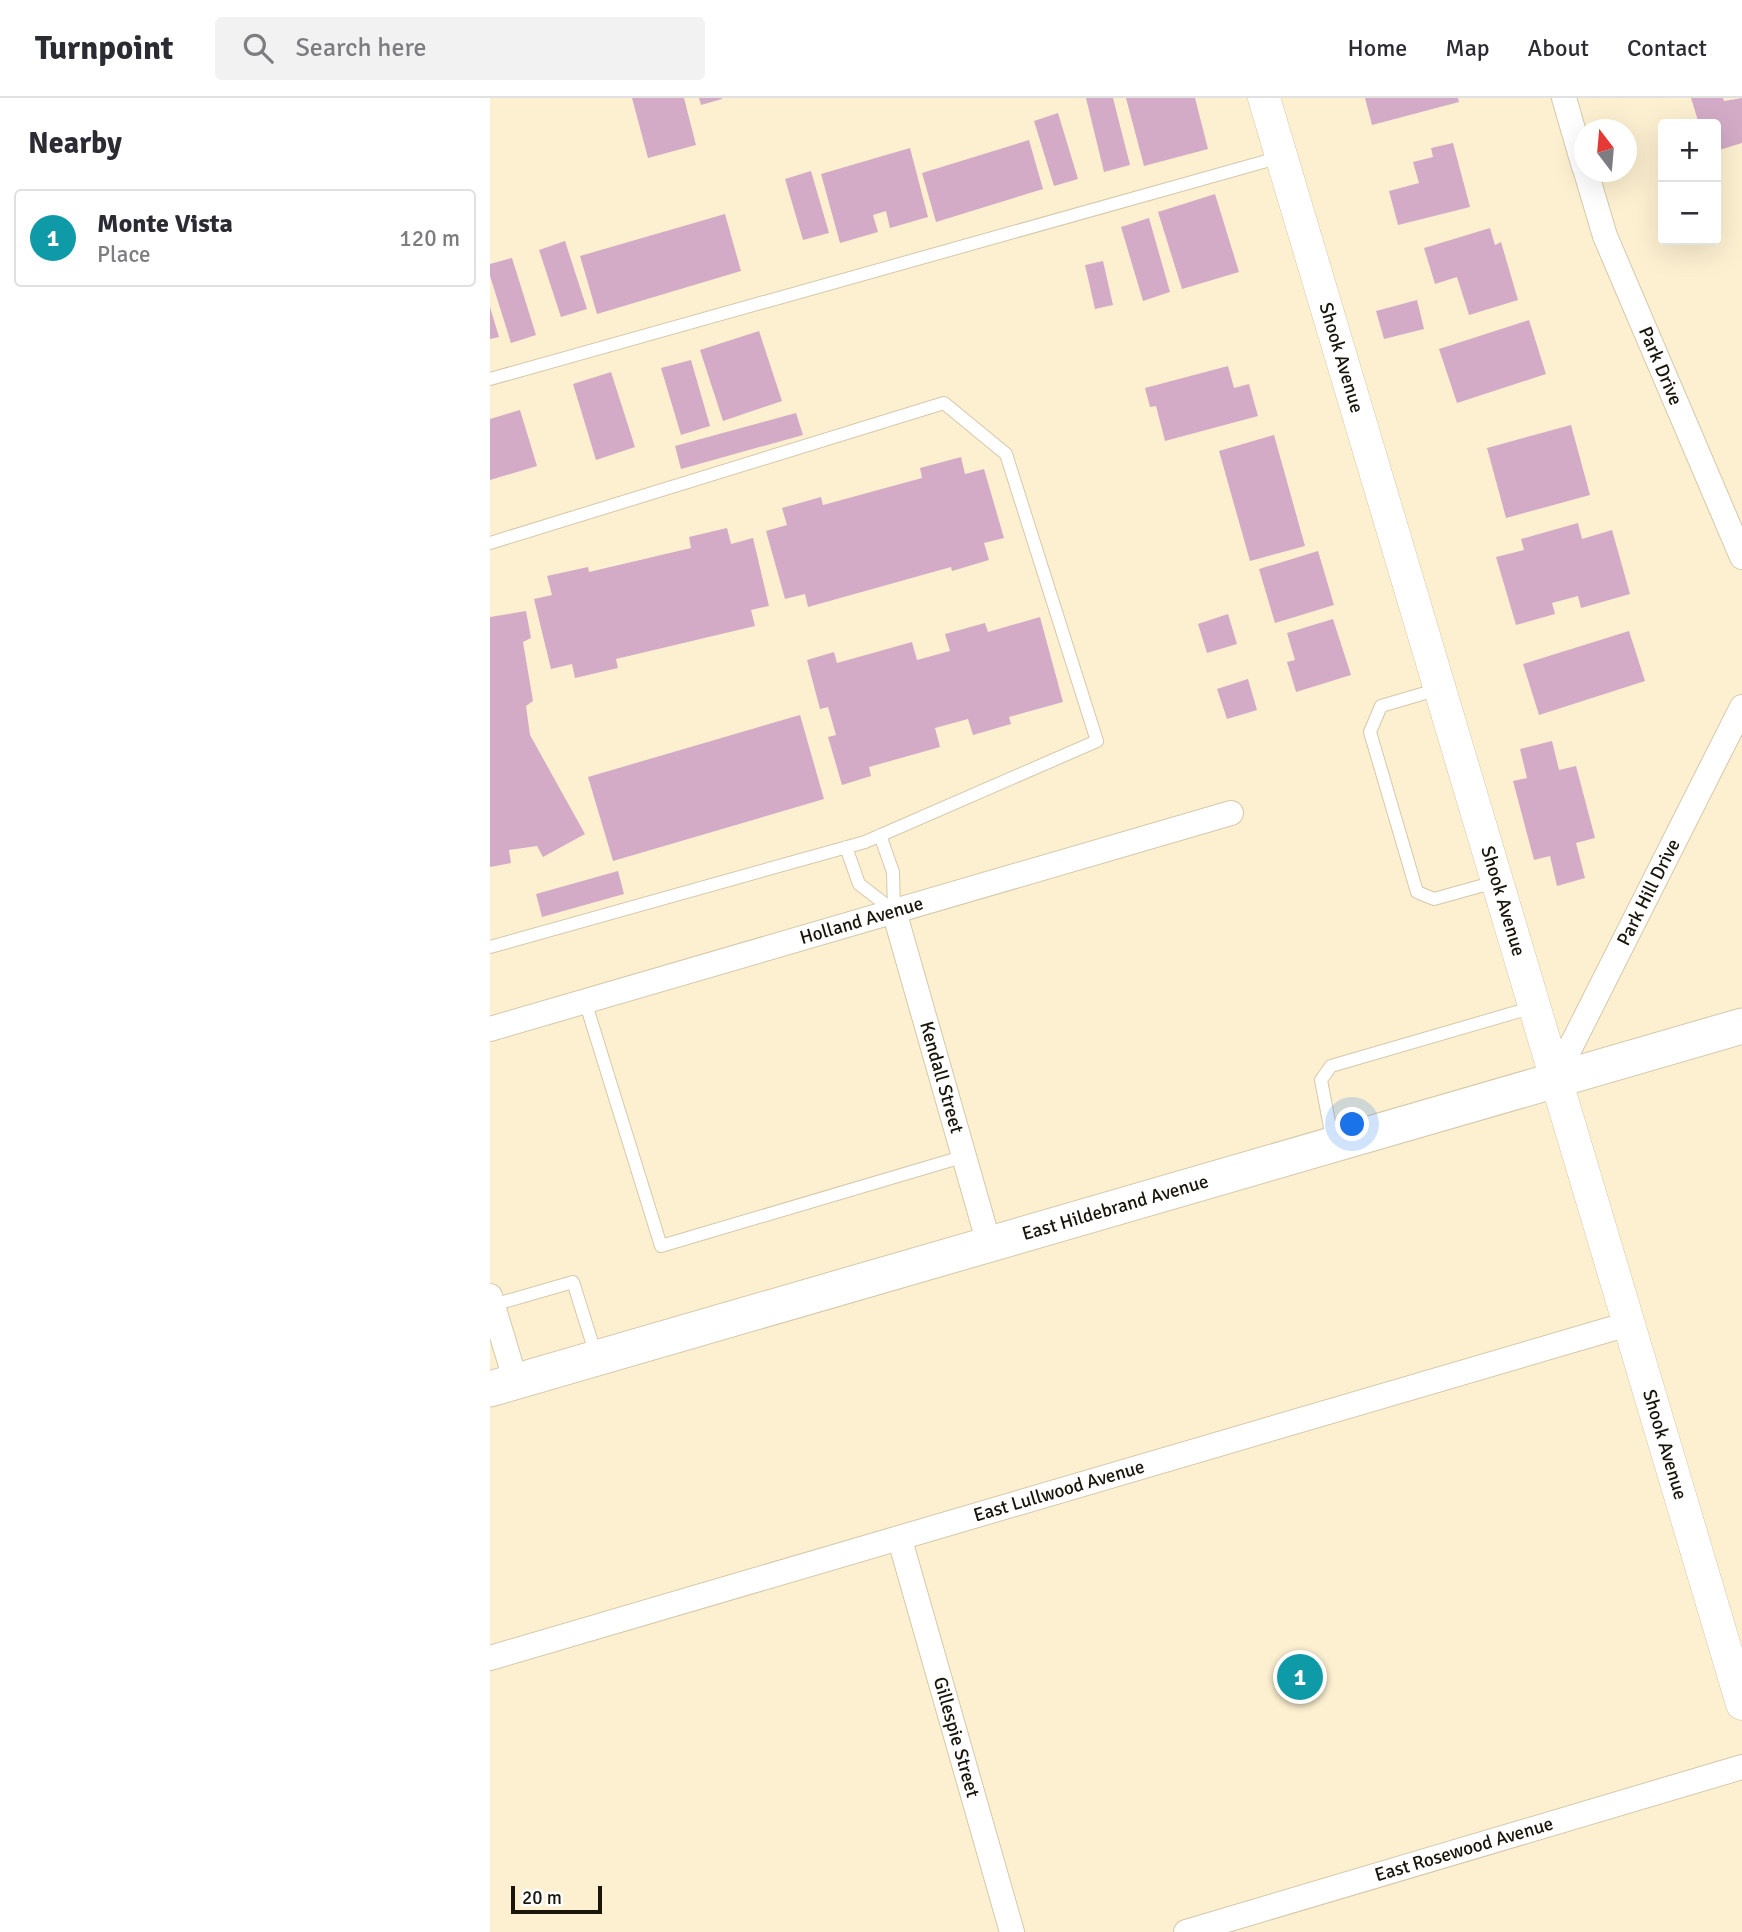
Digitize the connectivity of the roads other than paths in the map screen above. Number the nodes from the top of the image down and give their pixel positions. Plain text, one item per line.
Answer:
1 (1264, 98) edge
2 (1564, 98) edge
3 (1574, 132) edge
4 (1281, 157) junction
5 (1589, 182) edge
6 (490, 379) edge
7 (490, 543) edge
8 (1742, 557) edge
9 (1439, 689) junction
10 (1742, 707) edge
11 (1231, 813) dead end
12 (880, 835) junction
13 (846, 847) junction
14 (1495, 881) junction
15 (894, 911) junction
16 (490, 947) edge
17 (585, 1001) junction
18 (1534, 1007) junction
19 (1742, 1026) edge
20 (490, 1028) edge
21 (1555, 1078) junction
22 (1334, 1143) junction
23 (962, 1157) junction
24 (989, 1244) junction
25 (491, 1301) edge
26 (1628, 1324) junction
27 (597, 1359) junction
28 (503, 1386) edge
29 (900, 1540) junction
30 (490, 1658) edge
31 (1742, 1704) edge
32 (1742, 1767) edge
33 (1012, 1932) edge
34 (1186, 1932) edge

1 - 4 street, Shook Avenue
2 - 3 street, Park Drive
4 - 6 lane
4 - 9 street, Shook Avenue
5 - 8 street, Park Drive
7 - 12 lane
9 - 14 street, Shook Avenue
9 - 14 lane
10 - 21 street, Park Hill Drive
11 - 15 street, Holland Avenue
12 - 13 lane
12 - 15 lane
13 - 15 lane
13 - 16 lane
14 - 18 street, Shook Avenue
15 - 17 street, Holland Avenue
15 - 23 street, Kendall Street
17 - 20 street, Holland Avenue
17 - 23 lane
18 - 21 street, Shook Avenue
18 - 22 lane
19 - 21 main road, East Hildebrand Avenue
21 - 22 main road, East Hildebrand Avenue
21 - 26 street, Shook Avenue
22 - 24 main road, East Hildebrand Avenue
23 - 24 street, Kendall Street
24 - 27 main road, East Hildebrand Avenue
25 - 27 lane
25 - 28 street
26 - 29 street, East Lullwood Avenue
26 - 31 street, Shook Avenue
27 - 28 main road, East Hildebrand Avenue
29 - 30 street, East Lullwood Avenue
29 - 33 street, Gillespie Street
32 - 34 street, East Rosewood Avenue

